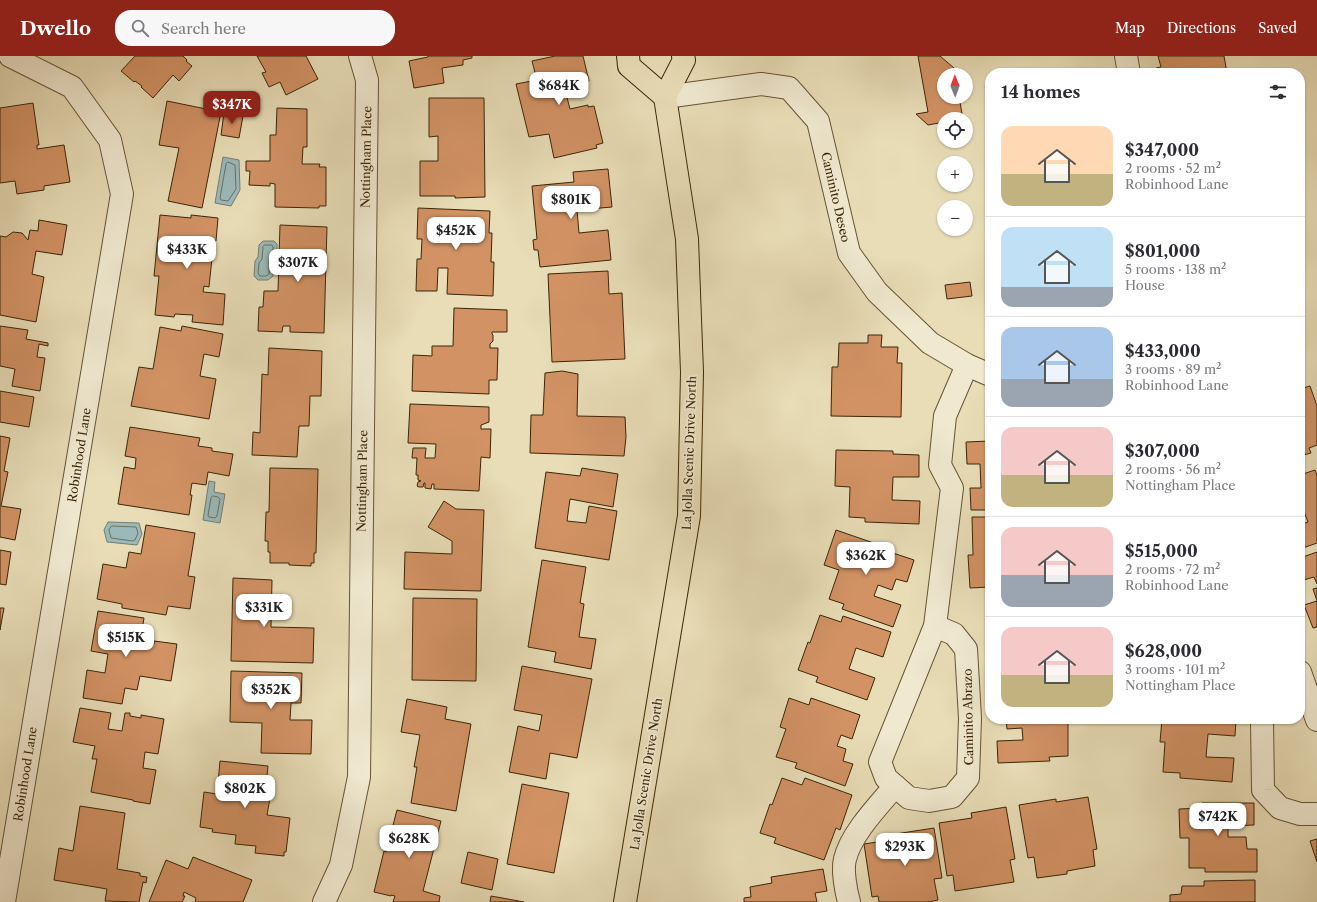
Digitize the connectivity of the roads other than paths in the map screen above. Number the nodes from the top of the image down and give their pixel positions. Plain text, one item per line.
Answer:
1 (10, 56) edge
2 (360, 56) edge
3 (628, 56) edge
4 (683, 56) edge
5 (1126, 56) edge
6 (1128, 68) edge
7 (665, 97) junction
8 (967, 365) junction
9 (985, 373) edge
10 (934, 626) junction
11 (1305, 686) edge
12 (1317, 720) edge
13 (1262, 724) edge
14 (895, 786) junction
15 (1317, 814) edge
16 (4, 902) edge
17 (324, 902) edge
18 (624, 902) edge
19 (849, 902) edge

1 - 16 street, Robinhood Lane
2 - 17 street, Nottingham Place
3 - 7 main road
4 - 7 main road
5 - 6 street
7 - 8 street, Caminito Deseo
7 - 18 main road, La Jolla Scenic Drive North
8 - 9 street, Caminito Deseo
8 - 10 street, Caminito Abrazo
10 - 14 street, Caminito Abrazo
10 - 14 street, Caminito Abrazo
11 - 12 street
13 - 15 street
14 - 19 street

